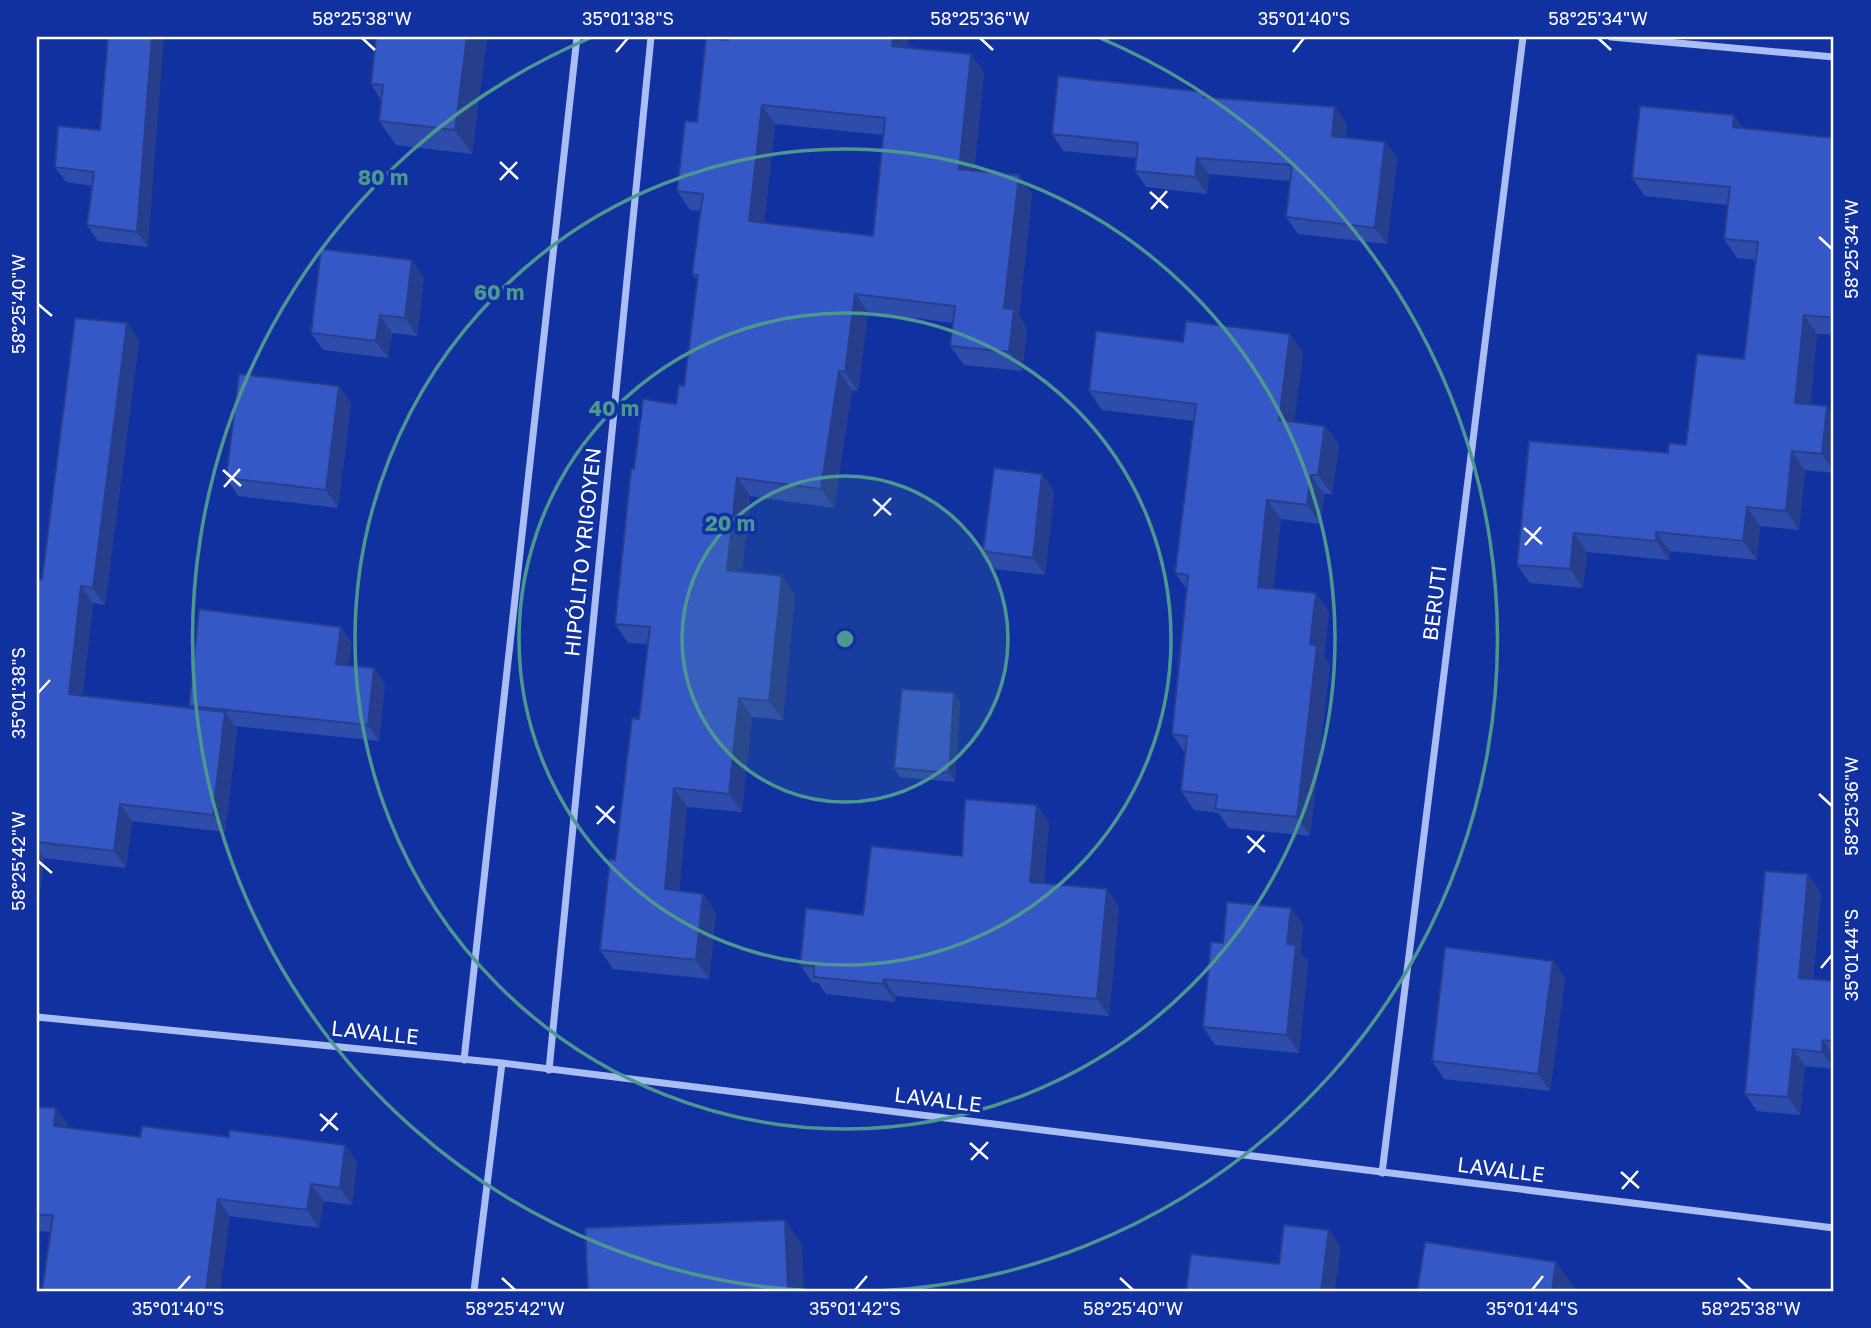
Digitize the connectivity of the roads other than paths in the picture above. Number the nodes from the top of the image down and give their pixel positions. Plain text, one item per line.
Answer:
1 (577, 37) edge
2 (651, 37) edge
3 (1523, 37) edge
4 (1611, 37) edge
5 (1834, 57) edge
6 (37, 1017) edge
7 (464, 1060) junction
8 (502, 1063) junction
9 (549, 1070) junction
10 (1382, 1173) junction
11 (1834, 1227) edge
12 (474, 1291) edge

1 - 7 street
2 - 9 street, HIPÓLITO YRIGOYEN
3 - 10 street, BERUTI
4 - 5 street
6 - 7 street, LAVALLE
7 - 8 street, LAVALLE
8 - 9 street, LAVALLE
8 - 12 street
9 - 10 street, LAVALLE
10 - 11 street, LAVALLE

